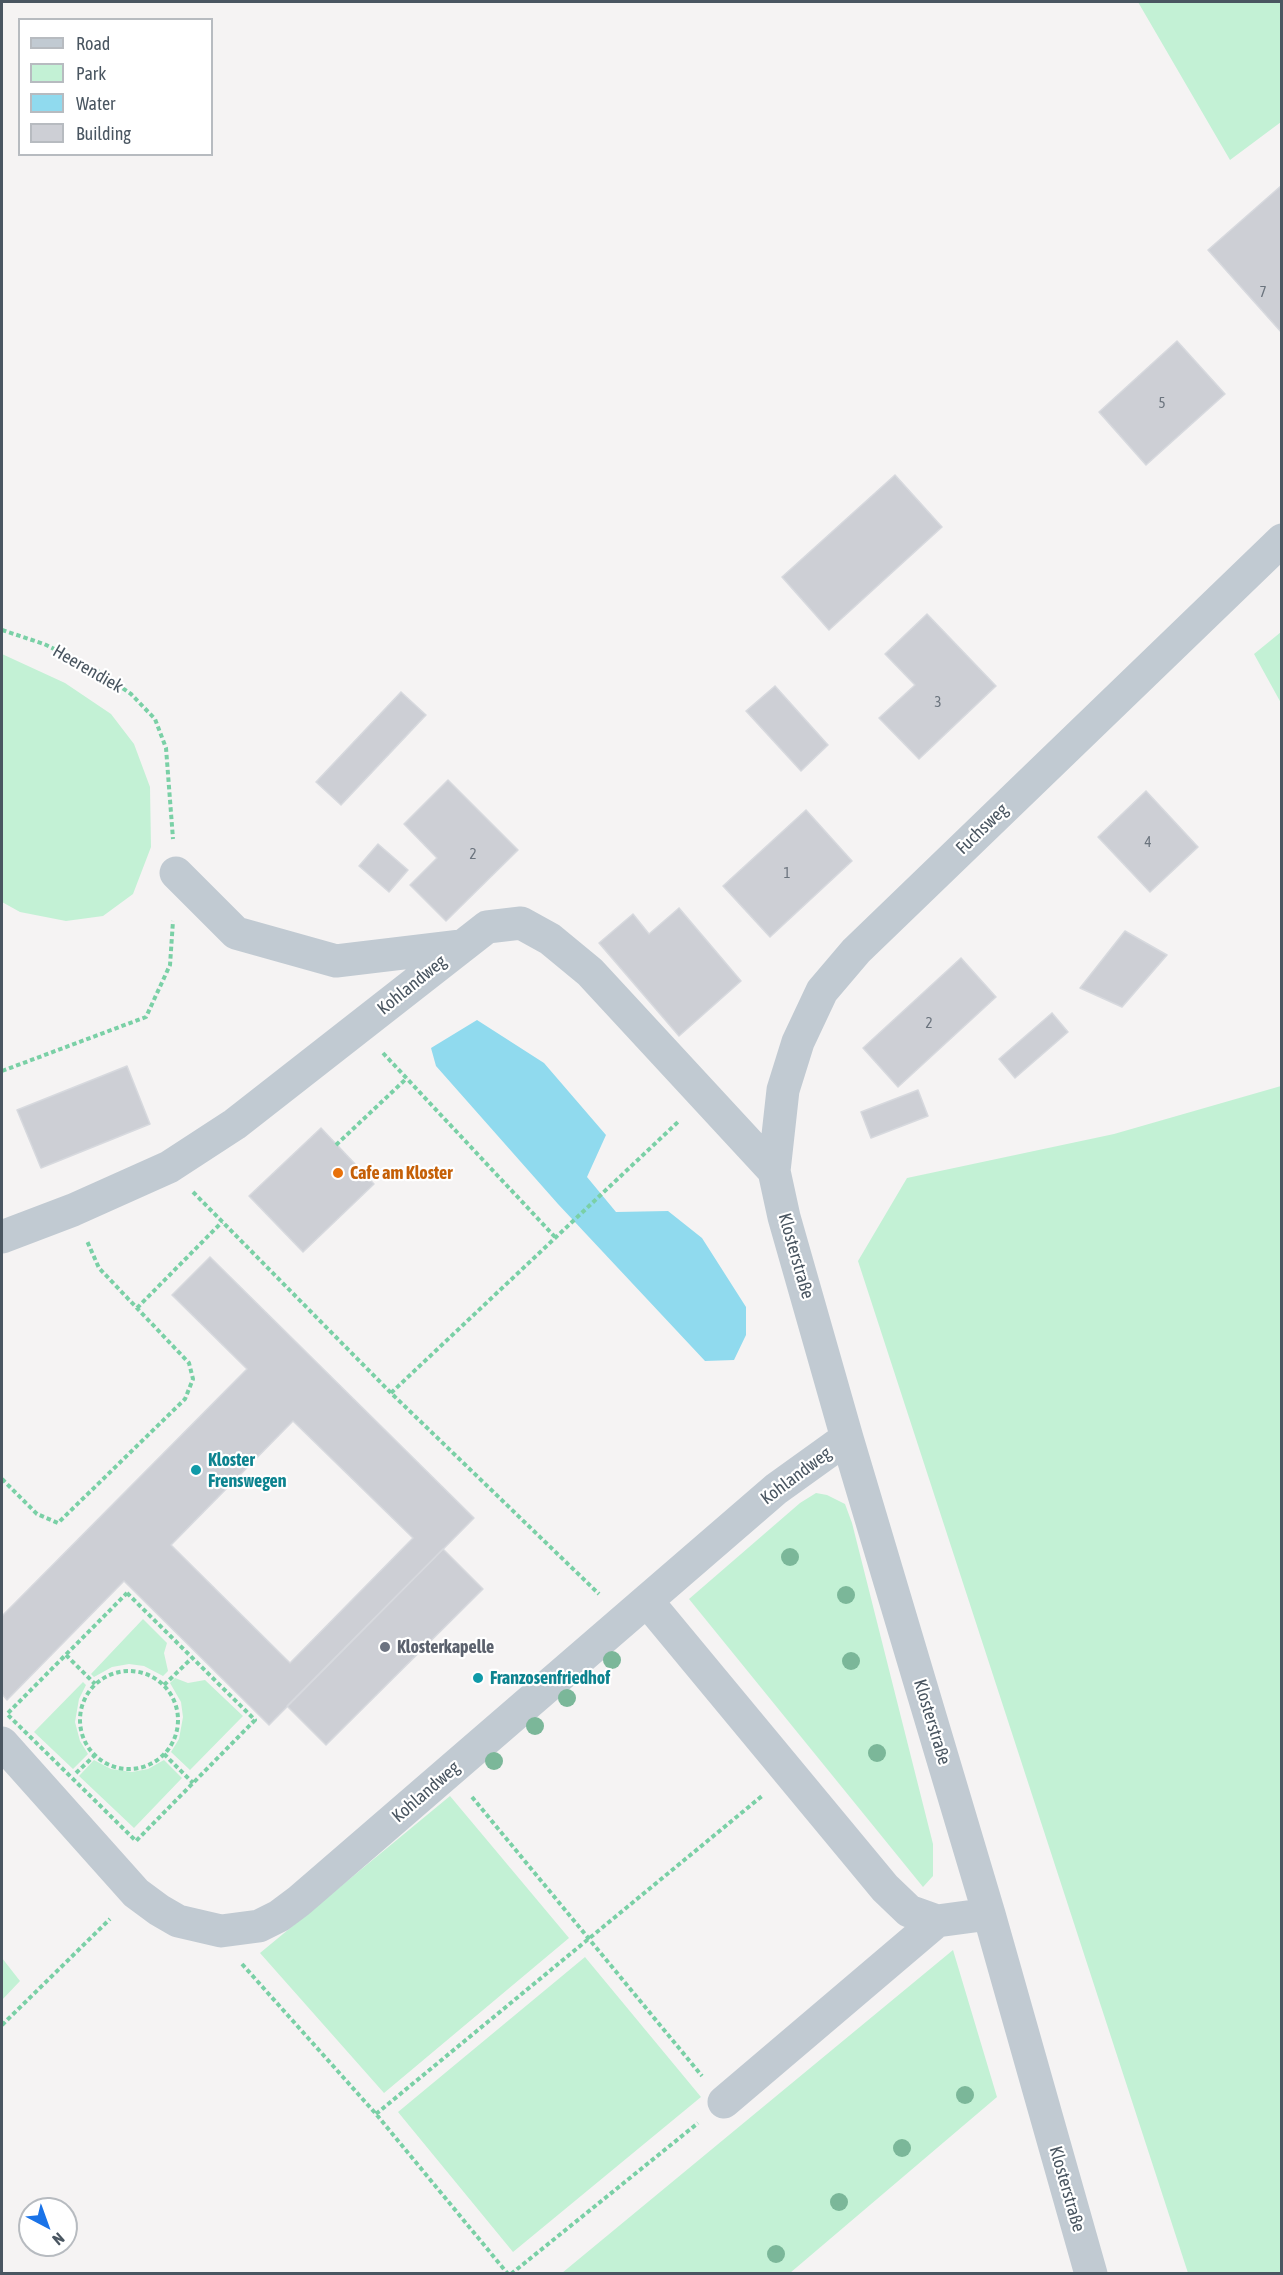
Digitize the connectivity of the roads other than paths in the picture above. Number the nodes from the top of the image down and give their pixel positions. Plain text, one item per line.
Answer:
1 (1281, 540) edge
2 (176, 873) road end
3 (461, 946) junction
4 (774, 1171) junction
5 (2, 1237) edge
6 (848, 1438) junction
7 (636, 1610) junction
8 (2, 1743) edge
9 (989, 1914) junction
10 (936, 1921) junction
11 (724, 2102) road end
12 (1091, 2274) edge

1 - 4 street, Fuchsweg
2 - 3 street
3 - 4 street, Kohlandweg
3 - 5 street, Kohlandweg
4 - 6 street, Klosterstraße
6 - 7 street, Kohlandweg
6 - 9 street, Klosterstraße
7 - 8 street, Kohlandweg
7 - 10 street
9 - 10 street
9 - 12 street, Klosterstraße
10 - 11 street

